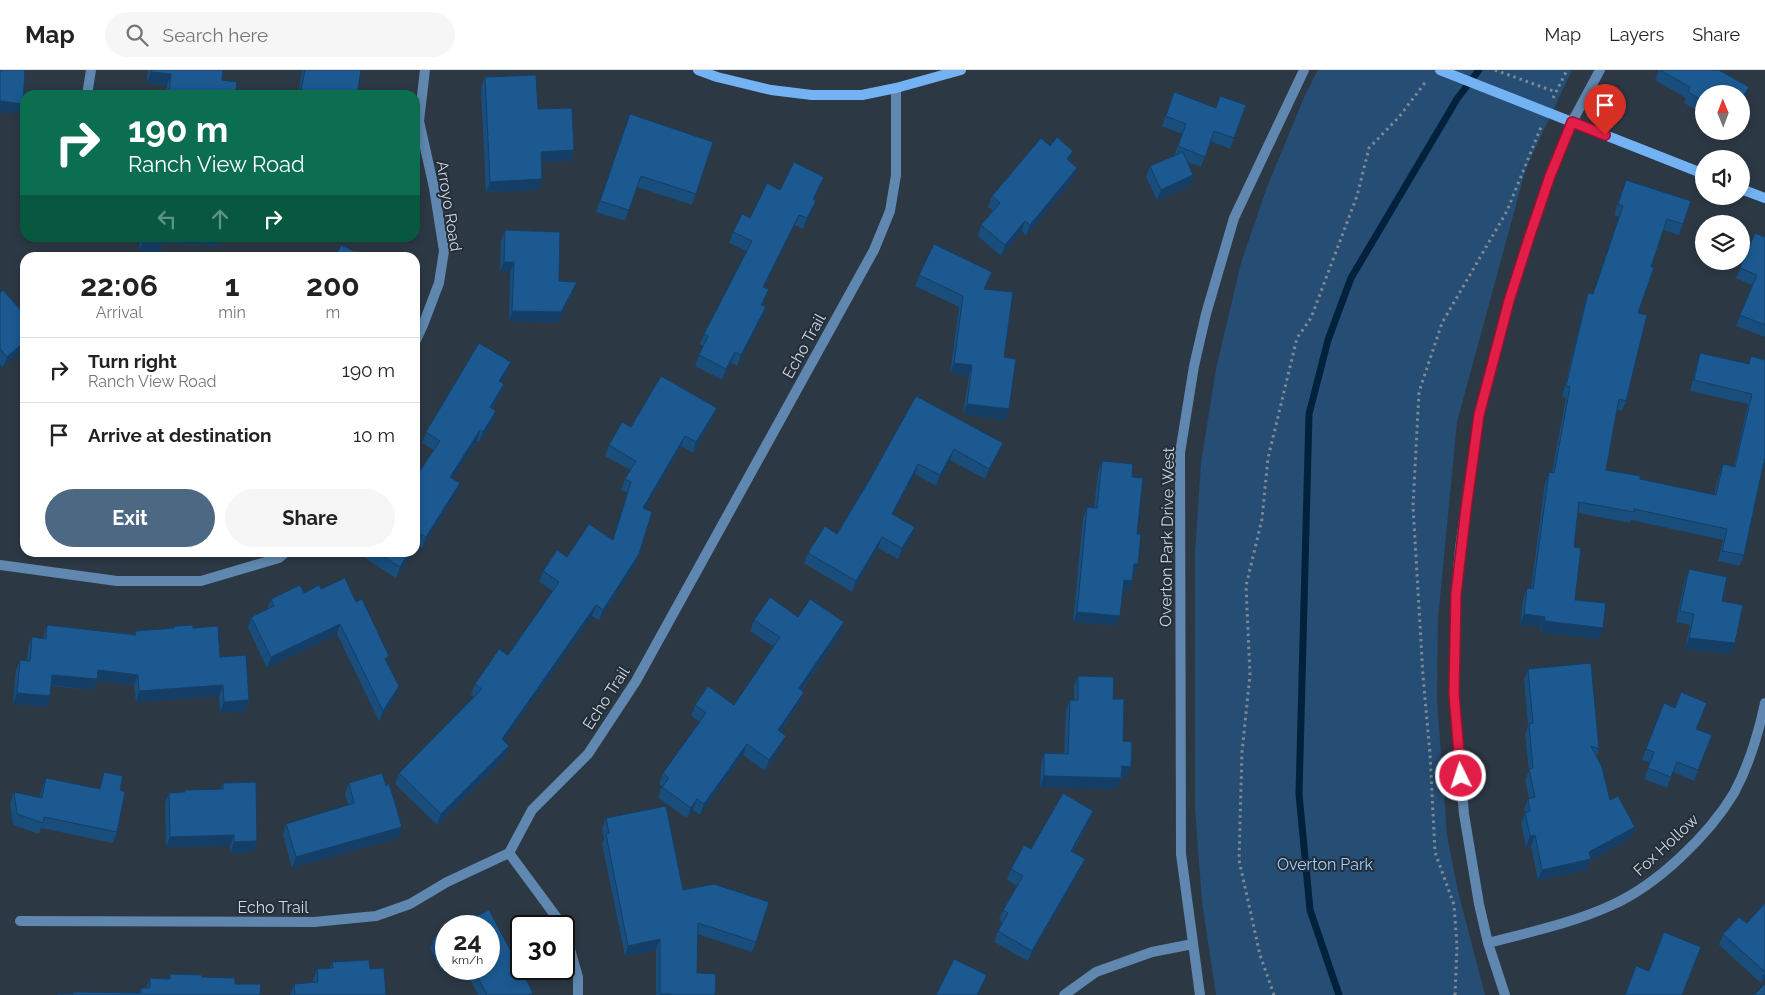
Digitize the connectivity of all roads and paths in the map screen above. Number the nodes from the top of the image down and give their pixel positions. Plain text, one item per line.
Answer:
1 (91, 70) edge
2 (425, 70) edge
3 (698, 70) edge
4 (961, 70) edge
5 (1304, 70) edge
6 (1440, 70) edge
7 (1496, 70) edge
8 (1600, 70) edge
9 (1423, 86) dead end
10 (896, 88) junction
11 (88, 90) edge
12 (1556, 92) dead end
13 (420, 112) edge
14 (1572, 122) junction
15 (420, 125) edge
16 (1695, 170) edge
17 (1750, 192) edge
18 (1765, 198) edge
19 (420, 331) edge
20 (280, 557) edge
21 (0, 565) edge
22 (1765, 703) edge
23 (509, 853) junction
24 (554, 915) edge
25 (20, 921) dead end
26 (1488, 943) junction
27 (1193, 944) junction
28 (575, 967) edge
29 (578, 995) edge
30 (1064, 995) edge
31 (1200, 995) edge
32 (1274, 995) edge
33 (1505, 995) edge

1 - 11 street
2 - 13 street, Arroyo Road
3 - 10 street
4 - 10 street
5 - 27 street, Overton Park Drive West
6 - 14 street
7 - 12 path
8 - 14 street
9 - 32 path
10 - 23 street, Echo Trail
14 - 16 street
14 - 26 street
15 - 19 street, Arroyo Road
17 - 18 street
20 - 21 street
22 - 26 street, Fox Hollow
23 - 24 street
23 - 25 street, Echo Trail
26 - 33 street
27 - 30 street
27 - 31 street, Overton Park Drive West
28 - 29 street

